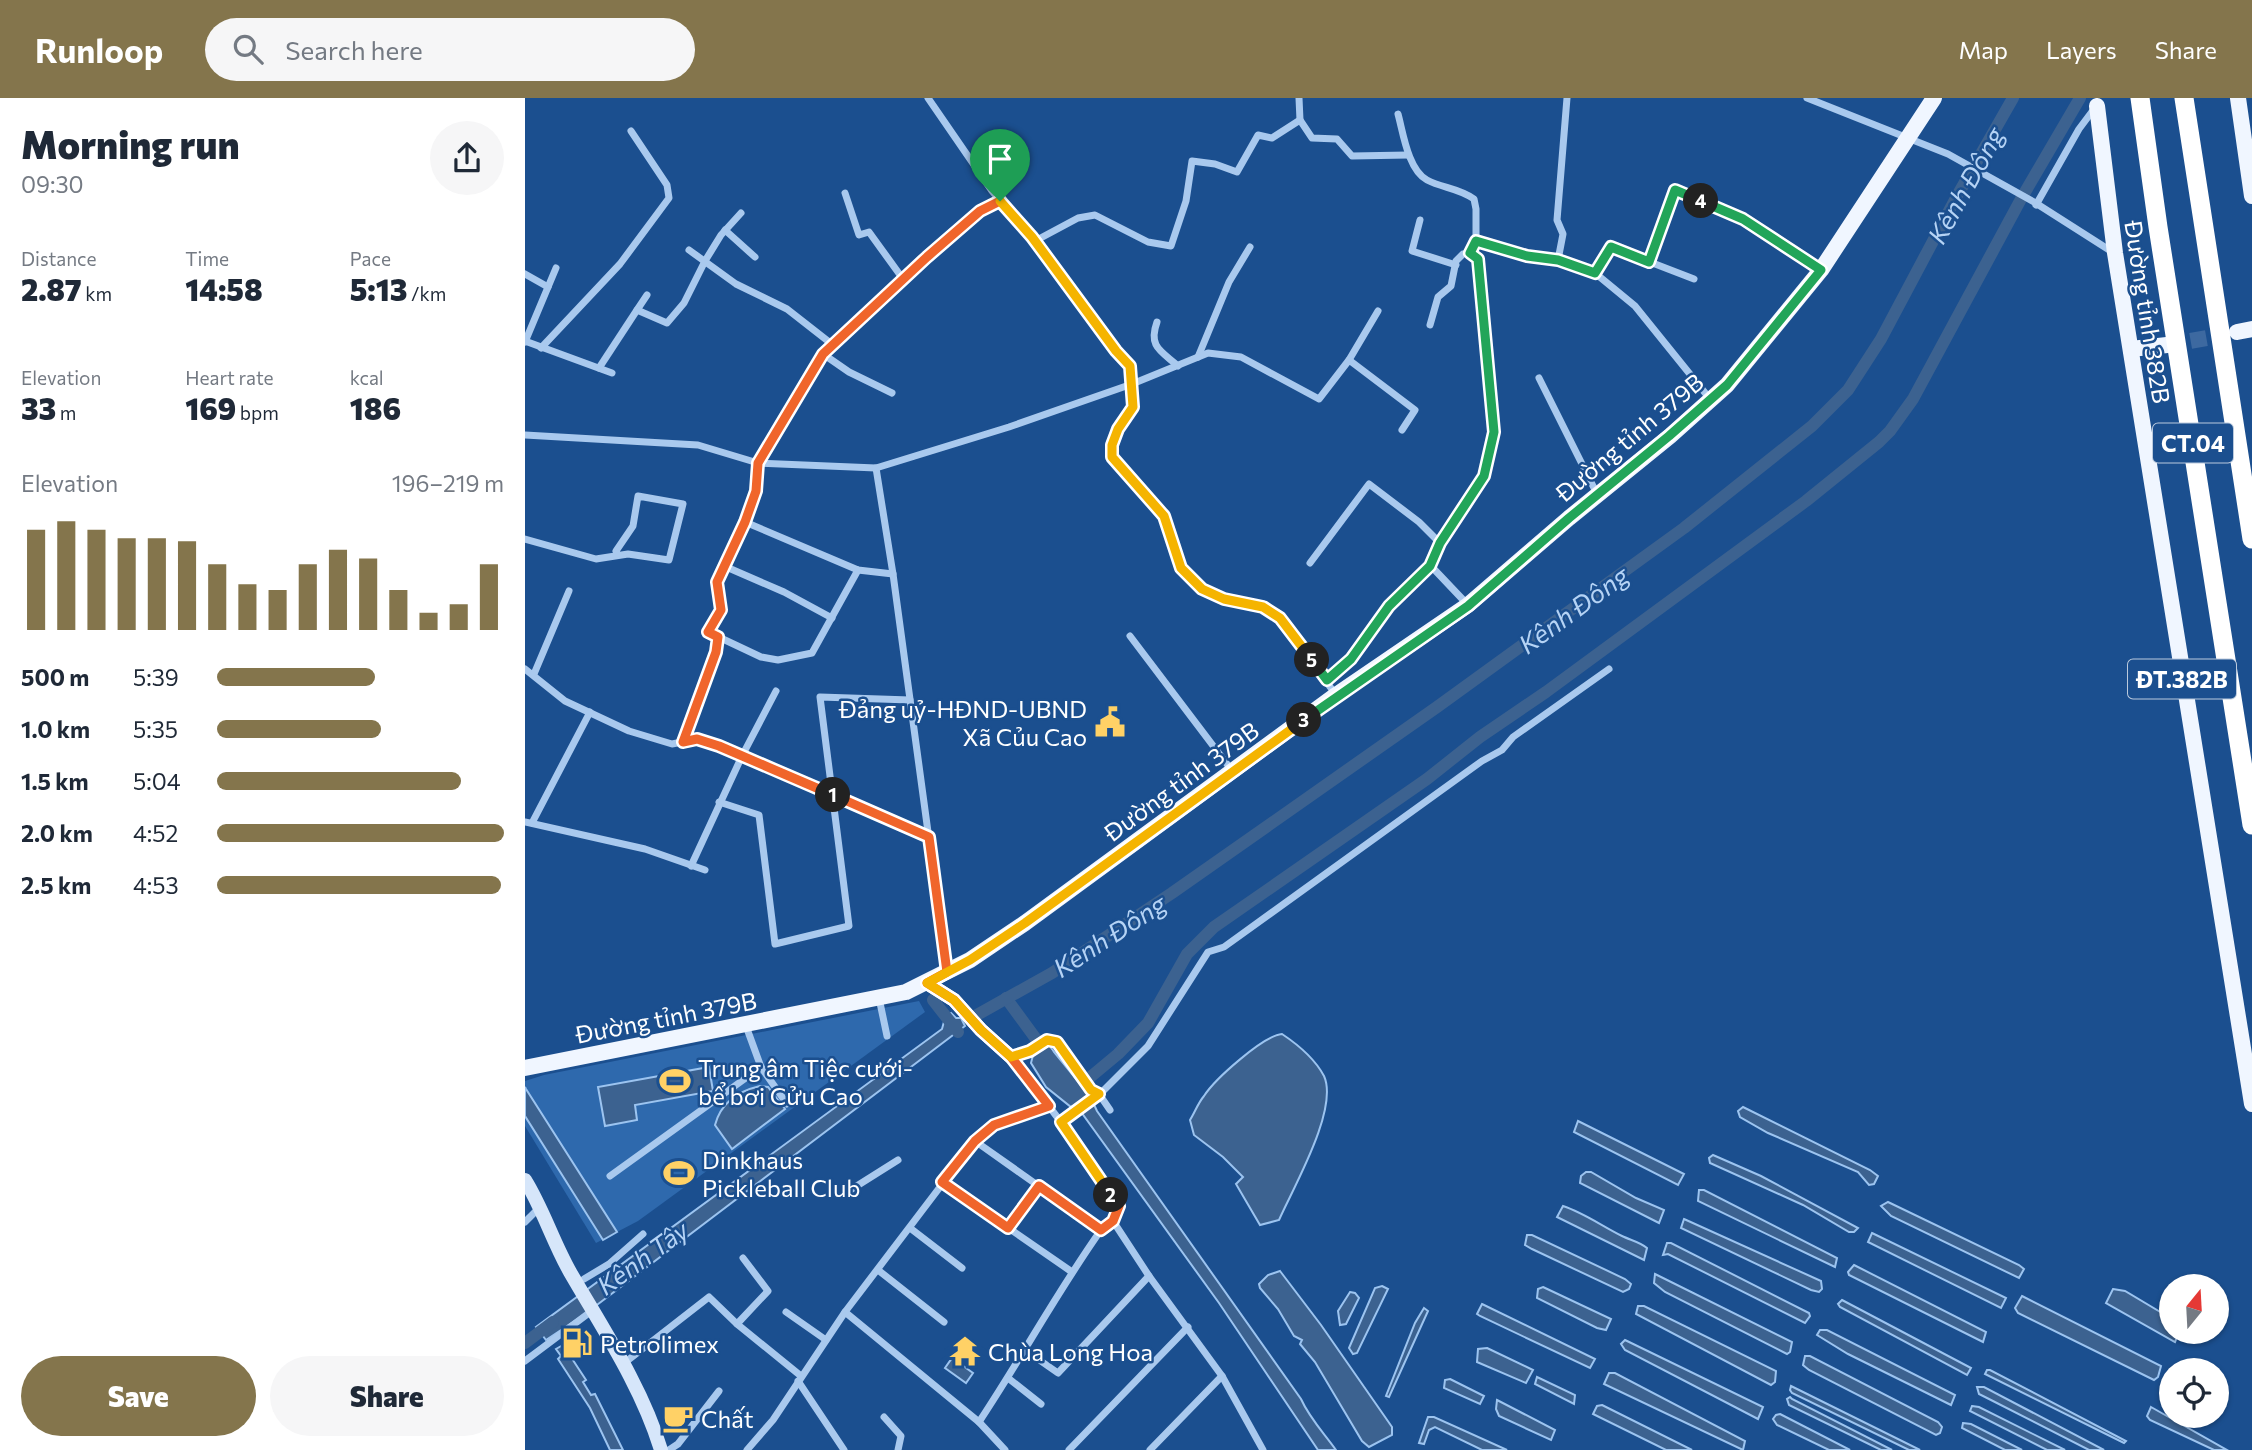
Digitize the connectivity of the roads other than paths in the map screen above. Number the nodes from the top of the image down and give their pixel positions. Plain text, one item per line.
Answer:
1 (928, 98) edge
2 (1299, 98) edge
3 (1567, 98) edge
4 (1807, 98) edge
5 (1829, 98) edge
6 (1934, 98) edge
7 (2140, 98) edge
8 (2184, 98) edge
9 (2238, 98) edge
10 (2098, 102) edge
11 (1825, 107) junction
12 (1398, 114) dead end
13 (1300, 120) junction
14 (631, 131) dead end
15 (1909, 138) junction
16 (1408, 155) junction
17 (845, 193) dead end
18 (2252, 196) edge
19 (1000, 201) junction
20 (2035, 203) junction
21 (741, 213) dead end
22 (1420, 220) dead end
23 (2202, 221) junction
24 (725, 230) junction
25 (1035, 241) junction
26 (1476, 241) junction
27 (1250, 247) dead end
28 (689, 250) dead end
29 (1470, 253) junction
30 (2115, 253) junction
31 (755, 257) dead end
32 (1558, 260) junction
33 (705, 261) junction
34 (1649, 262) junction
35 (1456, 265) junction
36 (555, 268) dead end
37 (1821, 270) junction
38 (1595, 273) junction
39 (525, 274) edge
40 (1694, 278) dead end
41 (903, 279) junction
42 (548, 286) junction
43 (647, 295) dead end
44 (637, 310) junction
45 (1378, 311) dead end
46 (1157, 322) dead end
47 (1430, 325) dead end
48 (525, 341) edge
49 (833, 345) junction
50 (2167, 345) tunnel mouth
51 (541, 348) junction
52 (2131, 349) junction
53 (823, 354) junction
54 (1197, 357) junction
55 (1349, 360) junction
56 (1178, 366) junction
57 (599, 368) junction
58 (612, 373) dead end
59 (1539, 378) dead end
60 (1132, 384) junction
61 (892, 393) dead end
62 (1711, 400) junction
63 (1402, 430) dead end
64 (525, 435) edge
65 (758, 463) junction
66 (876, 468) junction
67 (2252, 473) edge
68 (1597, 494) junction
69 (745, 522) junction
70 (525, 539) edge
71 (2252, 539) edge
72 (1440, 543) junction
73 (617, 551) dead end
74 (1310, 563) dead end
75 (725, 566) junction
76 (1430, 566) junction
77 (858, 570) junction
78 (893, 574) junction
79 (569, 591) dead end
80 (1468, 606) junction
81 (832, 618) junction
82 (1130, 636) dead end
83 (718, 637) junction
84 (525, 669) edge
85 (1609, 669) dead end
86 (534, 674) junction
87 (1327, 680) junction
88 (776, 691) dead end
89 (1336, 695) junction
90 (911, 699) junction
91 (590, 712) junction
92 (683, 742) junction
93 (742, 756) junction
94 (1233, 772) junction
95 (2246, 789) junction
96 (834, 796) junction
97 (719, 802) junction
98 (529, 822) edge
99 (2252, 825) edge
100 (929, 837) junction
101 (2252, 842) edge
102 (691, 866) junction
103 (705, 870) dead end
104 (947, 972) junction
105 (927, 983) junction
106 (878, 998) junction
107 (745, 1026) junction
108 (887, 1036) dead end
109 (1011, 1057) junction
110 (761, 1067) junction
111 (525, 1068) edge
112 (1097, 1096) junction
113 (787, 1104) dead end
114 (2252, 1104) edge
115 (1049, 1106) junction
116 (1109, 1110) dead end
117 (1061, 1122) junction
118 (975, 1141) junction
119 (898, 1160) dead end
120 (610, 1176) dead end
121 (525, 1180) edge
122 (942, 1182) junction
123 (1039, 1186) junction
124 (844, 1194) dead end
125 (540, 1207) junction
126 (1113, 1221) junction
127 (525, 1222) edge
128 (910, 1228) junction
129 (1008, 1228) junction
130 (1101, 1230) junction
131 (643, 1234) dead end
132 (743, 1258) dead end
133 (962, 1268) dead end
134 (877, 1270) junction
135 (1072, 1272) junction
136 (1149, 1276) junction
137 (581, 1281) junction
138 (594, 1312) junction
139 (786, 1312) dead end
140 (845, 1312) junction
141 (944, 1322) dead end
142 (737, 1324) junction
143 (1188, 1327) junction
144 (826, 1340) junction
145 (1025, 1350) junction
146 (525, 1361) edge
147 (623, 1365) junction
148 (1222, 1376) junction
149 (1008, 1378) junction
150 (799, 1379) junction
151 (719, 1391) dead end
152 (1041, 1404) dead end
153 (884, 1417) dead end
154 (979, 1422) junction
155 (661, 1450) edge
156 (669, 1450) edge
157 (747, 1450) edge
158 (844, 1450) edge
159 (898, 1450) edge
160 (1005, 1450) edge
161 (1069, 1450) edge
162 (1150, 1450) edge
163 (1263, 1450) edge

1 - 19 street
2 - 13 street
3 - 32 street
4 - 11 street
5 - 11 street
6 - 15 main road, Đường tỉnh 379B
7 - 95 highway, CT.04
8 - 23 highway, CT.04
9 - 18 main road
10 - 20 street
10 - 30 main road, Đường tỉnh 382B / ĐT.382B
11 - 15 street
12 - 16 street
13 - 16 street
13 - 25 street
14 - 51 street
15 - 20 street
15 - 37 main road, Đường tỉnh 379B
16 - 26 street
17 - 41 street
19 - 25 street
19 - 41 street
20 - 30 street
21 - 24 street
22 - 35 street
23 - 67 highway
23 - 71 highway, CT.04
24 - 31 street
24 - 33 street
25 - 60 street
26 - 29 street
26 - 32 street
27 - 54 street
28 - 33 street
29 - 35 street
29 - 72 street
30 - 52 main road, Đường tỉnh 382B / ĐT.382B
32 - 38 street
33 - 44 street
33 - 49 street
34 - 37 street
34 - 38 street
34 - 40 street
35 - 47 street
36 - 42 street
37 - 62 main road, Đường tỉnh 379B
38 - 62 street
39 - 42 street
41 - 49 street
42 - 48 street
43 - 44 street
44 - 57 street
45 - 55 street
46 - 56 street
48 - 51 street
49 - 53 street
50 - 52 main road
51 - 57 street
52 - 114 main road, Đường tỉnh 382B / ĐT.382B
53 - 61 street
53 - 65 street
54 - 55 street
54 - 56 street
55 - 63 street
56 - 60 street
57 - 58 street
59 - 68 street
60 - 66 street
60 - 87 street
62 - 68 main road, Đường tỉnh 379B
64 - 65 street
65 - 66 street
65 - 69 street
66 - 78 street
68 - 80 main road, Đường tỉnh 379B
69 - 75 street
69 - 77 street
70 - 73 street
72 - 74 street
72 - 76 street
75 - 81 street
75 - 83 street
76 - 80 street
76 - 87 street
77 - 78 street
77 - 81 street
78 - 90 street
79 - 86 street
80 - 89 main road, Đường tỉnh 379B
81 - 83 street
82 - 94 street
83 - 92 street
84 - 86 street
85 - 112 street
86 - 91 street
87 - 89 street
88 - 93 street
89 - 94 main road, Đường tỉnh 379B
90 - 96 street
90 - 100 street
91 - 92 street
91 - 98 street
92 - 93 street
93 - 96 street
93 - 97 street
94 - 104 main road, Đường tỉnh 379B
95 - 99 highway, CT.04
95 - 101 highway
96 - 97 street
96 - 100 street
97 - 102 street
98 - 102 street
100 - 104 street
102 - 103 street
104 - 105 main road, Đường tỉnh 379B
105 - 106 main road, Đường tỉnh 379B
105 - 109 street
106 - 107 main road, Đường tỉnh 379B
106 - 108 street
107 - 110 street
107 - 111 main road, Đường tỉnh 379B
109 - 112 street
109 - 115 street
110 - 113 street
110 - 120 street
112 - 116 street
112 - 117 street
115 - 117 street
115 - 118 street
117 - 126 street
118 - 122 street
118 - 123 street
119 - 124 street
121 - 125 main road
122 - 128 street
122 - 129 street
123 - 129 street
123 - 130 street
125 - 127 street
125 - 137 main road
126 - 130 street
126 - 136 street
128 - 133 street
128 - 134 street
129 - 135 street
130 - 135 street
131 - 137 street
132 - 142 street
134 - 140 street
134 - 141 street
135 - 145 street
136 - 143 street
136 - 145 street
137 - 138 main road
138 - 146 street
138 - 147 main road
139 - 144 street
140 - 144 street
140 - 154 street
142 - 147 street
142 - 150 street
143 - 148 street
143 - 161 street
144 - 150 street
145 - 149 street
147 - 155 main road
148 - 162 street
148 - 163 street
149 - 152 street
149 - 154 street
150 - 157 street
150 - 158 street
151 - 156 street
153 - 159 street
154 - 160 street

